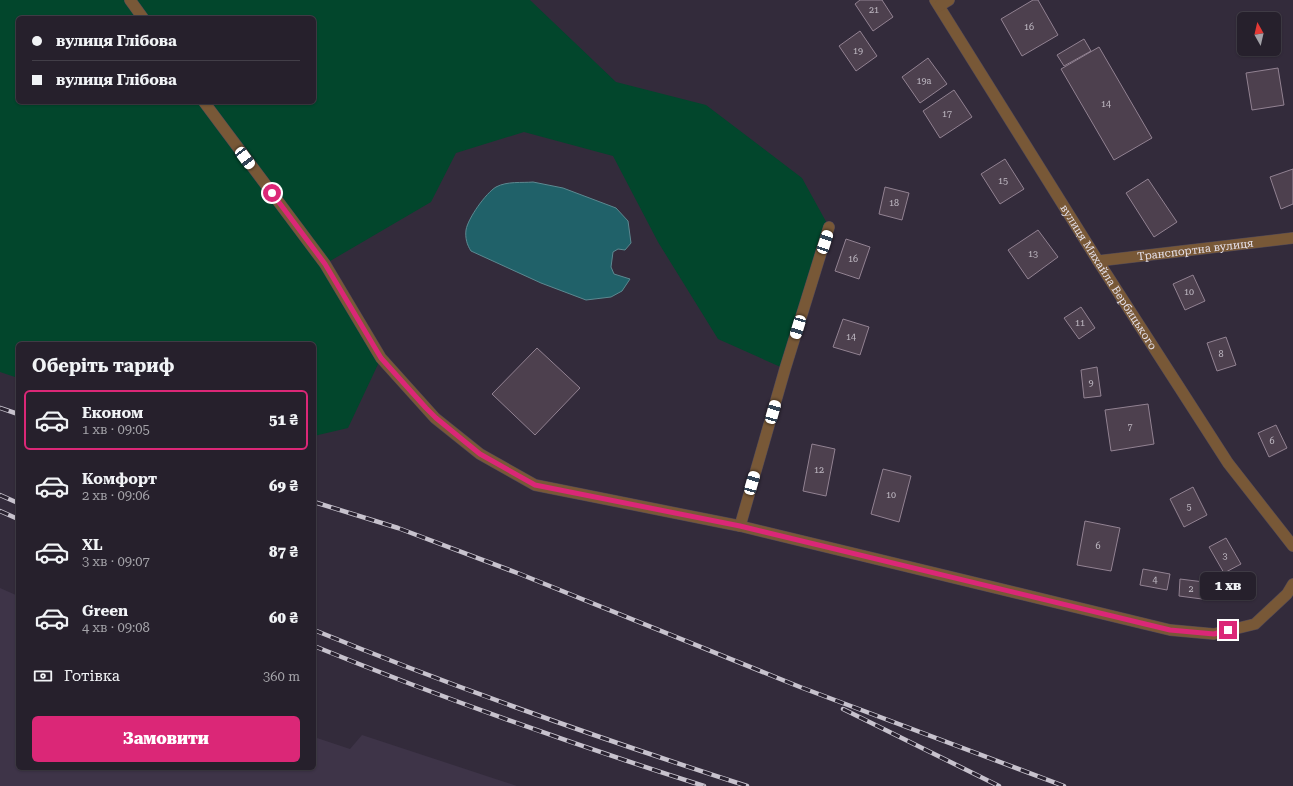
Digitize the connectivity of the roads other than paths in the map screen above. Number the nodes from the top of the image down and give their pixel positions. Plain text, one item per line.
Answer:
1 (130, 0) edge
2 (949, 0) edge
3 (937, 3) edge
4 (142, 16) edge
5 (205, 104) edge
6 (830, 227) dead end
7 (1293, 238) edge
8 (1098, 261) junction
9 (740, 526) junction
10 (1293, 546) edge
11 (1293, 584) edge

1 - 4 street
2 - 3 street
3 - 8 street, вулиця Михайла Вербицького
5 - 9 street
6 - 9 street
7 - 8 street, Транспортна вулиця
8 - 10 street, вулиця Михайла Вербицького
9 - 11 street

